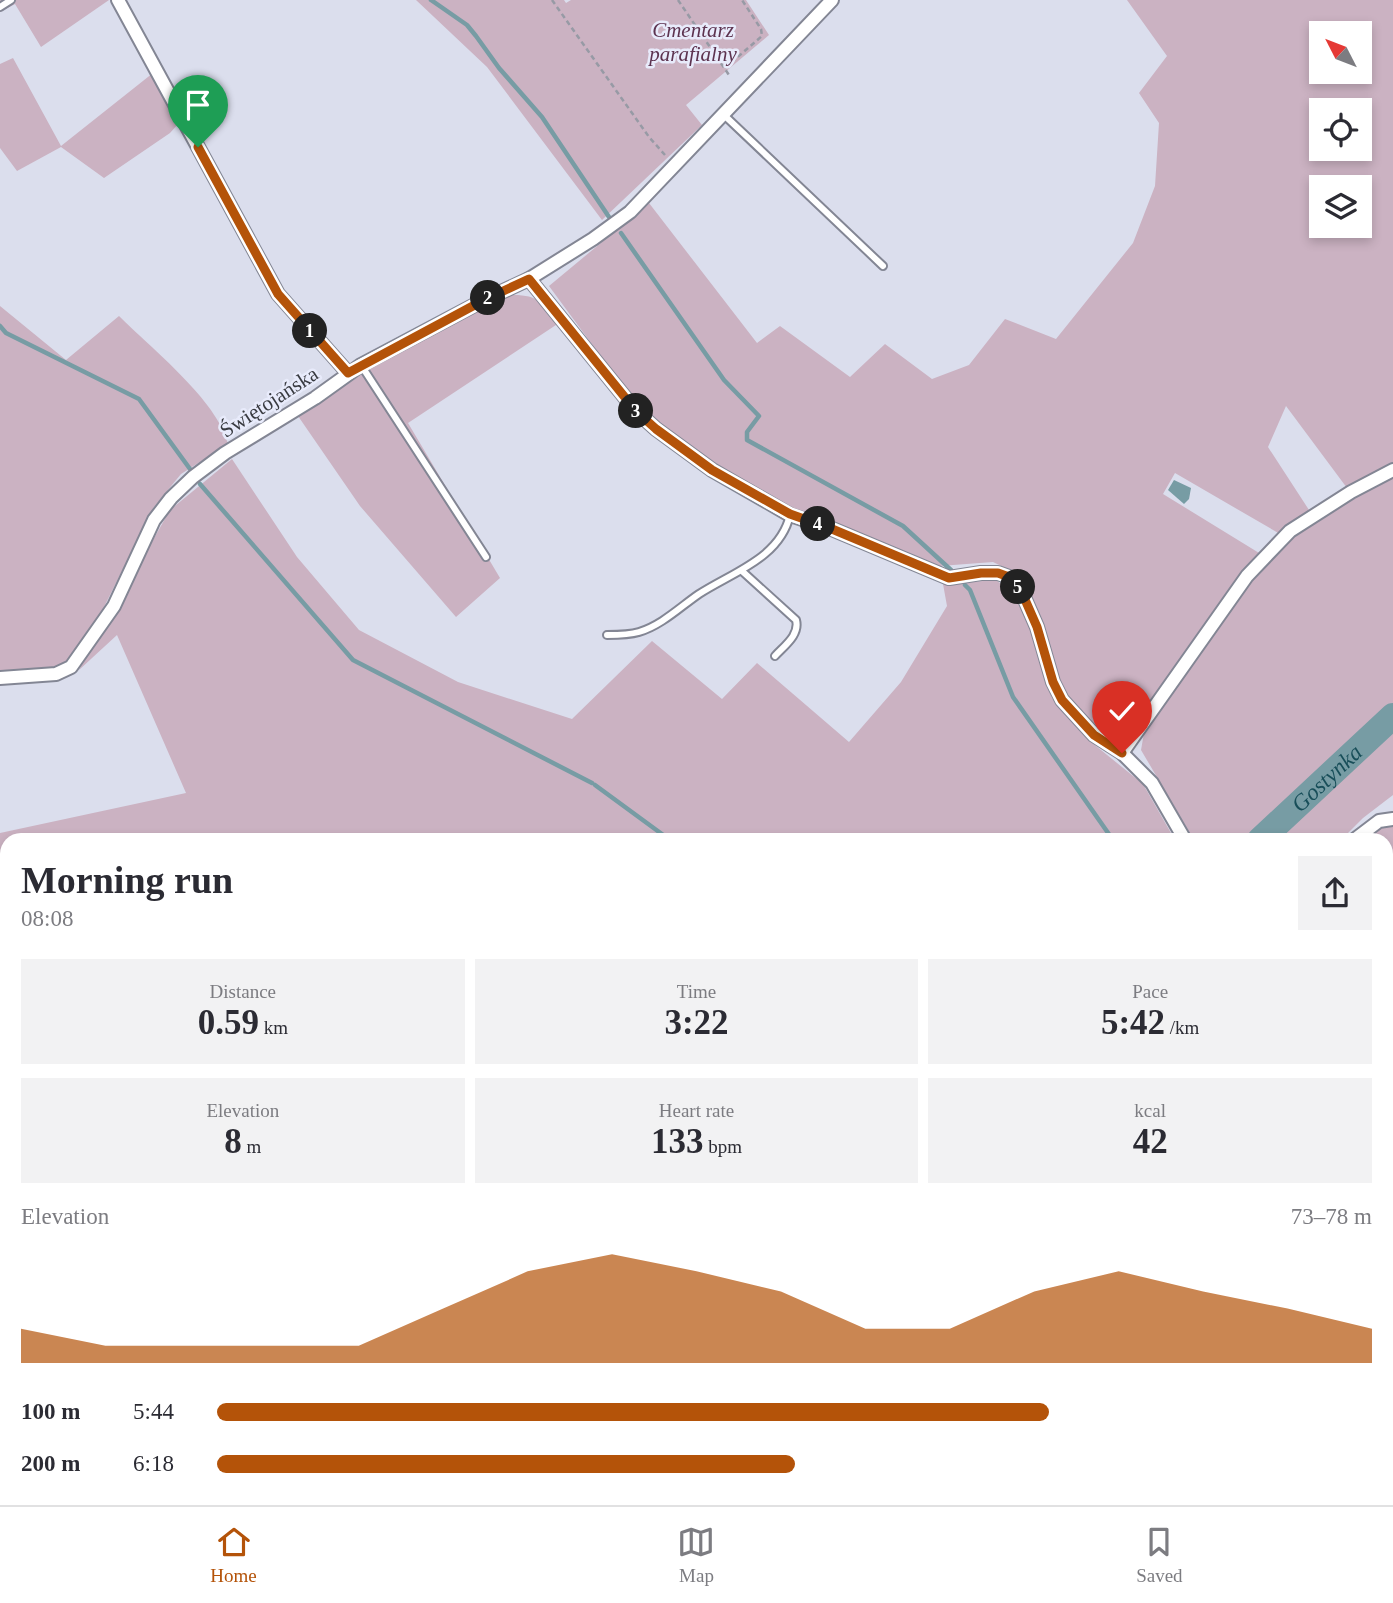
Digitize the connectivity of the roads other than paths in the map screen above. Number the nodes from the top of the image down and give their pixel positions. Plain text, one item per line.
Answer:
1 (11, 0) edge
2 (118, 0) edge
3 (831, 0) edge
4 (0, 7) edge
5 (722, 114) junction
6 (883, 266) dead end
7 (529, 279) junction
8 (361, 365) junction
9 (348, 373) junction
10 (1393, 470) edge
11 (790, 514) junction
12 (486, 557) dead end
13 (742, 571) junction
14 (607, 635) dead end
15 (775, 656) dead end
16 (0, 678) edge
17 (1122, 753) junction
18 (1393, 818) edge
19 (1181, 833) edge
20 (1363, 833) edge

1 - 4 lane
2 - 9 street
3 - 5 street, Świętojańska
5 - 6 lane
5 - 7 street, Świętojańska
7 - 8 street, Świętojańska
7 - 11 street
8 - 9 street, Świętojańska
8 - 12 lane
9 - 16 street, Świętojańska
10 - 17 street
11 - 13 lane
11 - 17 street
13 - 14 lane
13 - 15 lane
17 - 19 street
18 - 20 street

